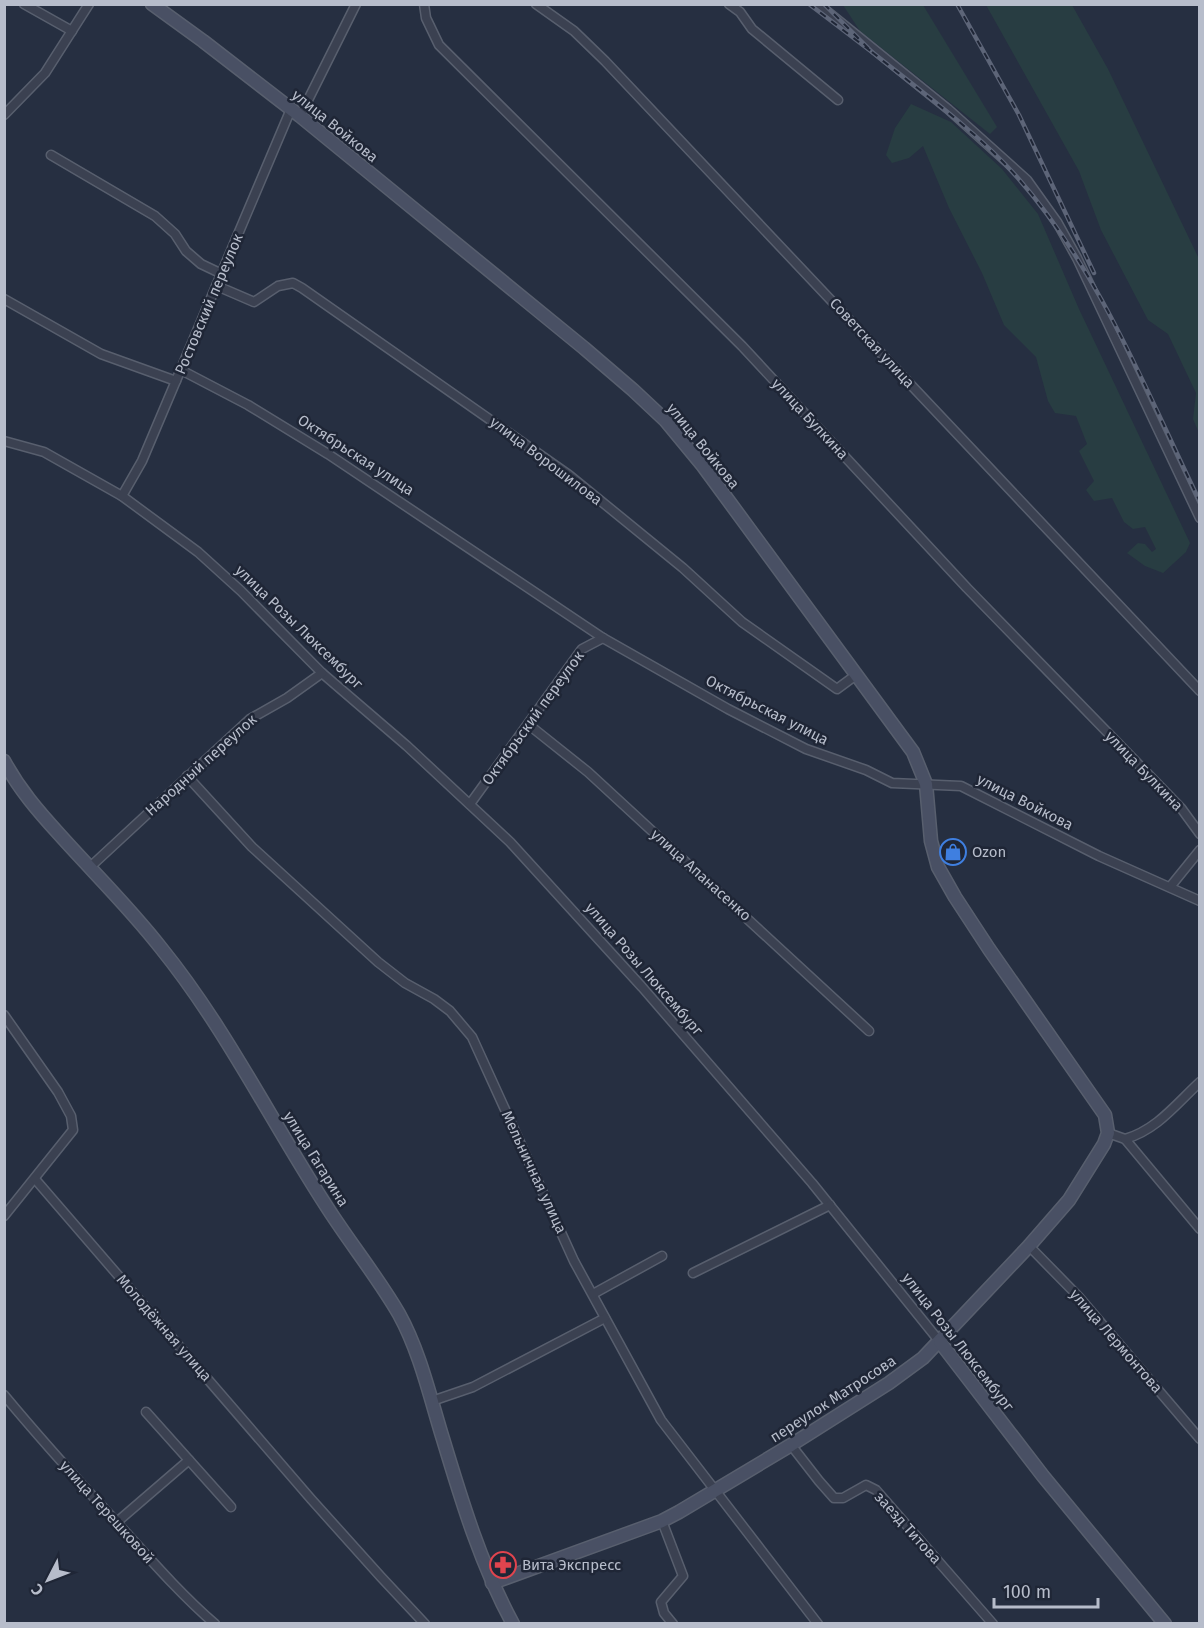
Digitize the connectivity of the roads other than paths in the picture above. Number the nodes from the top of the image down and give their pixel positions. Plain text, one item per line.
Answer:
1 (24, 4) edge
2 (89, 4) edge
3 (152, 4) edge
4 (356, 4) edge
5 (424, 4) edge
6 (536, 4) edge
7 (729, 4) edge
8 (818, 4) edge
9 (72, 31) junction
10 (838, 100) dead end
11 (295, 112) junction
12 (4, 115) edge
13 (51, 155) dead end
14 (222, 274) junction
15 (217, 286) junction
16 (4, 299) edge
17 (181, 370) junction
18 (176, 381) junction
19 (4, 441) edge
20 (122, 496) junction
21 (1200, 518) edge
22 (603, 638) junction
23 (322, 673) junction
24 (856, 675) junction
25 (1200, 691) edge
26 (529, 725) junction
27 (4, 761) edge
28 (187, 776) junction
29 (926, 784) junction
30 (470, 804) junction
31 (1200, 834) edge
32 (1200, 850) edge
33 (89, 868) junction
34 (1170, 887) junction
35 (1200, 901) edge
36 (4, 1015) edge
37 (869, 1031) dead end
38 (1200, 1082) edge
39 (1108, 1133) junction
40 (1125, 1139) junction
41 (35, 1179) junction
42 (830, 1205) junction
43 (7, 1210) edge
44 (1200, 1229) edge
45 (1029, 1246) junction
46 (662, 1256) dead end
47 (693, 1273) dead end
48 (592, 1294) junction
49 (605, 1318) junction
50 (940, 1342) junction
51 (4, 1395) edge
52 (432, 1401) junction
53 (146, 1412) dead end
54 (1200, 1439) edge
55 (791, 1445) junction
56 (189, 1460) junction
57 (716, 1491) junction
58 (231, 1507) dead end
59 (662, 1521) junction
60 (117, 1522) junction
61 (492, 1583) junction
62 (215, 1623) edge
63 (425, 1623) edge
64 (511, 1623) edge
65 (672, 1623) edge
66 (818, 1623) edge
67 (993, 1623) edge
68 (1165, 1623) edge

1 - 9 street
2 - 9 street
3 - 11 main road, улица Войкова
4 - 11 street, Ростовский переулок
5 - 31 street, улица Булкина
6 - 25 street, Советская улица
7 - 10 street
8 - 21 street
9 - 12 street
11 - 14 street, Ростовский переулок
11 - 24 main road, улица Войкова
13 - 14 street
14 - 15 street, Ростовский переулок
15 - 17 street, Ростовский переулок
15 - 24 street, улица Ворошилова
16 - 18 street
17 - 18 street, Ростовский переулок
17 - 22 street, Октябрьская улица
18 - 20 street, Ростовский переулок
19 - 20 street, улица Розы Люксембург
20 - 23 street, улица Розы Люксембург
22 - 26 street, Октябрьский переулок
22 - 29 street, Октябрьская улица
23 - 28 street, Народный переулок
23 - 30 street, улица Розы Люксембург
24 - 29 main road, улица Войкова
26 - 30 street, Октябрьский переулок
26 - 37 street, улица Апанасенко
27 - 33 main road, улица Гагарина
28 - 33 street, Народный переулок
28 - 48 street, Мельничная улица
29 - 34 street, улица Войкова
29 - 39 main road
30 - 42 street, улица Розы Люксембург
32 - 34 street
33 - 52 main road, улица Гагарина
34 - 35 street, улица Войкова
36 - 41 street
38 - 40 street
39 - 40 street
39 - 45 main road, переулок Матросова
40 - 44 street
41 - 43 street
41 - 63 street, Молодёжная улица
42 - 47 street
42 - 50 street, улица Розы Люксембург
45 - 50 main road, переулок Матросова
45 - 54 street, улица Лермонтова
46 - 48 street
48 - 49 street, Мельничная улица
49 - 52 street
49 - 57 street, Мельничная улица
50 - 55 main road, переулок Матросова
50 - 68 main road, улица Розы Люксембург
51 - 60 street, улица Терешковой
52 - 61 main road, улица Гагарина
53 - 56 street
55 - 57 main road, переулок Матросова
55 - 67 street, заезд Титова
56 - 58 street
56 - 60 street
57 - 59 main road, переулок Матросова
57 - 66 street, Мельничная улица
59 - 61 main road, переулок Матросова
59 - 65 street
60 - 62 street, улица Терешковой
61 - 64 main road, улица Гагарина

